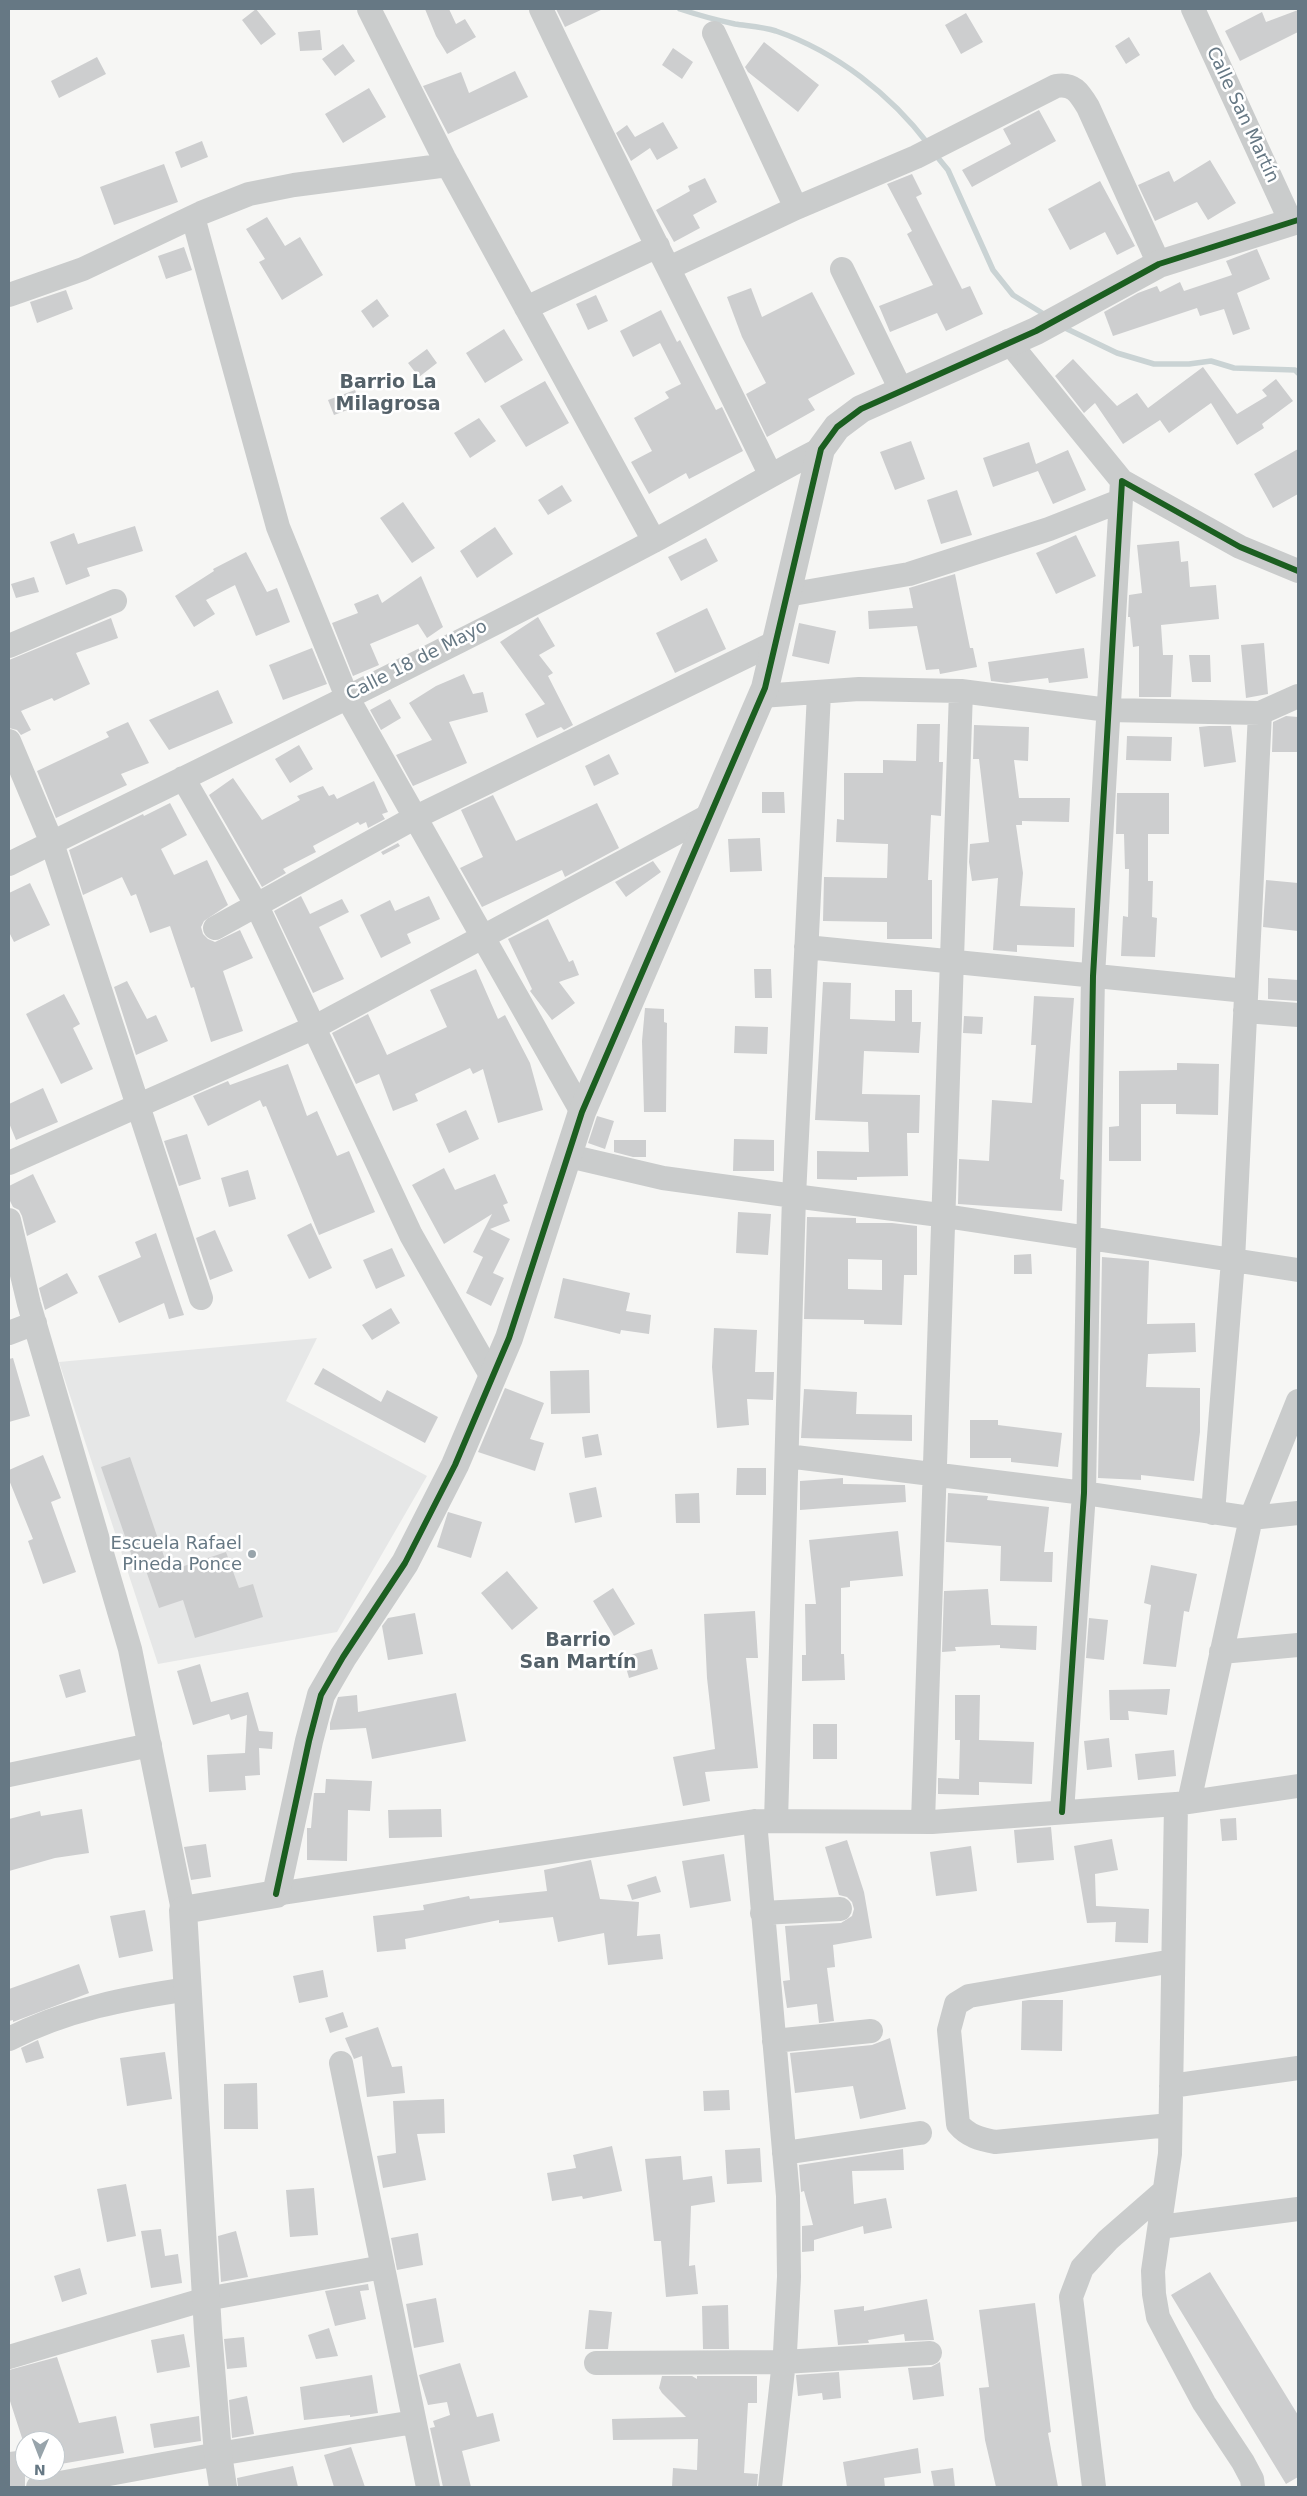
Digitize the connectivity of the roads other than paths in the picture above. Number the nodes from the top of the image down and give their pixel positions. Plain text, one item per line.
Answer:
1 (369, 9) edge
2 (541, 9) edge
3 (1193, 9) edge
4 (714, 33) dead end
5 (448, 165) junction
6 (796, 208) junction
7 (193, 217) junction
8 (1294, 221) edge
9 (658, 246) junction
10 (1159, 264) junction
11 (669, 268) junction
12 (842, 269) dead end
13 (9, 295) edge
14 (526, 308) junction
15 (1008, 341) junction
16 (901, 390) junction
17 (821, 449) junction
18 (770, 474) junction
19 (1121, 491) junction
20 (654, 541) junction
21 (1298, 571) edge
22 (787, 595) junction
23 (115, 601) dead end
24 (776, 642) junction
25 (9, 646) edge
26 (961, 691) junction
27 (819, 693) junction
28 (761, 696) junction
29 (1298, 696) edge
30 (347, 697) junction
31 (1108, 710) junction
32 (1260, 713) junction
33 (9, 741) edge
34 (183, 778) junction
35 (710, 815) junction
36 (416, 817) junction
37 (52, 843) junction
38 (9, 864) edge
39 (257, 906) junction
40 (215, 928) dead end
41 (482, 937) junction
42 (806, 947) junction
43 (952, 962) junction
44 (1093, 976) junction
45 (1246, 1001) junction
46 (1298, 1015) edge
47 (313, 1028) junction
48 (139, 1105) junction
49 (582, 1112) junction
50 (569, 1156) junction
51 (9, 1163) edge
52 (794, 1196) junction
53 (943, 1215) junction
54 (9, 1220) edge
55 (1089, 1238) junction
56 (1233, 1260) junction
57 (1298, 1270) edge
58 (201, 1298) dead end
59 (35, 1323) junction
60 (9, 1333) edge
61 (492, 1377) junction
62 (1298, 1402) edge
63 (787, 1456) junction
64 (935, 1474) junction
65 (1084, 1492) junction
66 (1213, 1513) junction
67 (1298, 1513) edge
68 (1251, 1518) junction
69 (1298, 1645) edge
70 (1221, 1652) junction
71 (150, 1745) junction
72 (9, 1775) edge
73 (1298, 1786) edge
74 (1182, 1803) junction
75 (1062, 1812) junction
76 (766, 1821) junction
77 (923, 1821) junction
78 (276, 1894) junction
79 (840, 1909) dead end
80 (183, 1910) junction
81 (762, 1912) junction
82 (1173, 1961) junction
83 (189, 1989) junction
84 (871, 2032) dead end
85 (9, 2039) edge
86 (774, 2041) junction
87 (341, 2062) dead end
88 (1298, 2068) edge
89 (1171, 2086) junction
90 (1170, 2125) junction
91 (920, 2133) dead end
92 (784, 2152) junction
93 (1163, 2192) junction
94 (1298, 2209) edge
95 (1160, 2227) junction
96 (382, 2267) junction
97 (206, 2300) junction
98 (930, 2353) dead end
99 (9, 2357) edge
100 (784, 2362) junction
101 (596, 2364) dead end
102 (414, 2422) junction
103 (218, 2454) junction
104 (38, 2487) edge
105 (223, 2487) edge
106 (428, 2487) edge
107 (770, 2487) edge
108 (1094, 2487) edge
109 (1253, 2487) edge

1 - 5 street
2 - 9 street
3 - 8 street, Calle San Martín
4 - 6 street
5 - 7 street
5 - 14 street
6 - 10 street
6 - 11 street
7 - 13 street
7 - 30 street
8 - 10 street
9 - 11 street
9 - 14 street
10 - 15 street
11 - 18 street
12 - 16 street
14 - 20 street
15 - 16 street
15 - 19 street
16 - 17 street
17 - 18 street, Calle 18 de Mayo
17 - 22 street
18 - 20 street, Calle 18 de Mayo
19 - 21 street
19 - 22 street
19 - 31 street
20 - 30 street, Calle 18 de Mayo
22 - 24 street
23 - 25 street
24 - 28 street
24 - 36 street
26 - 27 street
26 - 31 street
26 - 43 street
27 - 28 street
27 - 42 street
28 - 35 street
29 - 32 street
30 - 34 street, Calle 18 de Mayo
30 - 36 street
31 - 32 street
31 - 44 street
32 - 45 street
33 - 37 street
34 - 37 street, Calle 18 de Mayo
34 - 39 street
35 - 41 street
35 - 49 street
36 - 39 street
36 - 41 street
37 - 38 street, Calle 18 de Mayo
37 - 48 street
39 - 40 street
39 - 47 street
41 - 47 street
41 - 49 street
42 - 43 street
42 - 52 street
43 - 44 street
43 - 53 street
44 - 45 street
44 - 55 street
45 - 46 street
45 - 56 street
47 - 48 street
47 - 61 street
48 - 51 street
48 - 58 street
49 - 50 street
50 - 52 street
50 - 61 street
52 - 53 street
52 - 63 street
53 - 55 street
53 - 64 street
54 - 59 street
55 - 56 street
55 - 65 street
56 - 57 street
56 - 66 street
59 - 60 street
59 - 71 street
61 - 78 street
62 - 68 street
63 - 64 street
63 - 76 street
64 - 65 street
64 - 77 street
65 - 66 street
65 - 75 street
66 - 68 street
67 - 68 street
68 - 70 street
69 - 70 street
70 - 74 street
71 - 72 street
71 - 80 street
73 - 74 street
74 - 75 street
74 - 82 street
75 - 77 street
76 - 77 street
76 - 78 street
76 - 81 street
78 - 80 street
79 - 81 street
80 - 83 street
81 - 86 street
82 - 89 street
82 - 90 street
83 - 85 street
83 - 97 street
84 - 86 street
86 - 92 street
87 - 96 street
88 - 89 street
89 - 90 street
90 - 93 street
91 - 92 street
92 - 100 street
93 - 95 street
93 - 108 street
94 - 95 street
95 - 109 street
96 - 97 street
96 - 102 street
97 - 99 street
97 - 103 street
98 - 100 street
100 - 101 street
100 - 107 street
102 - 103 street
102 - 106 street
103 - 104 street
103 - 105 street

